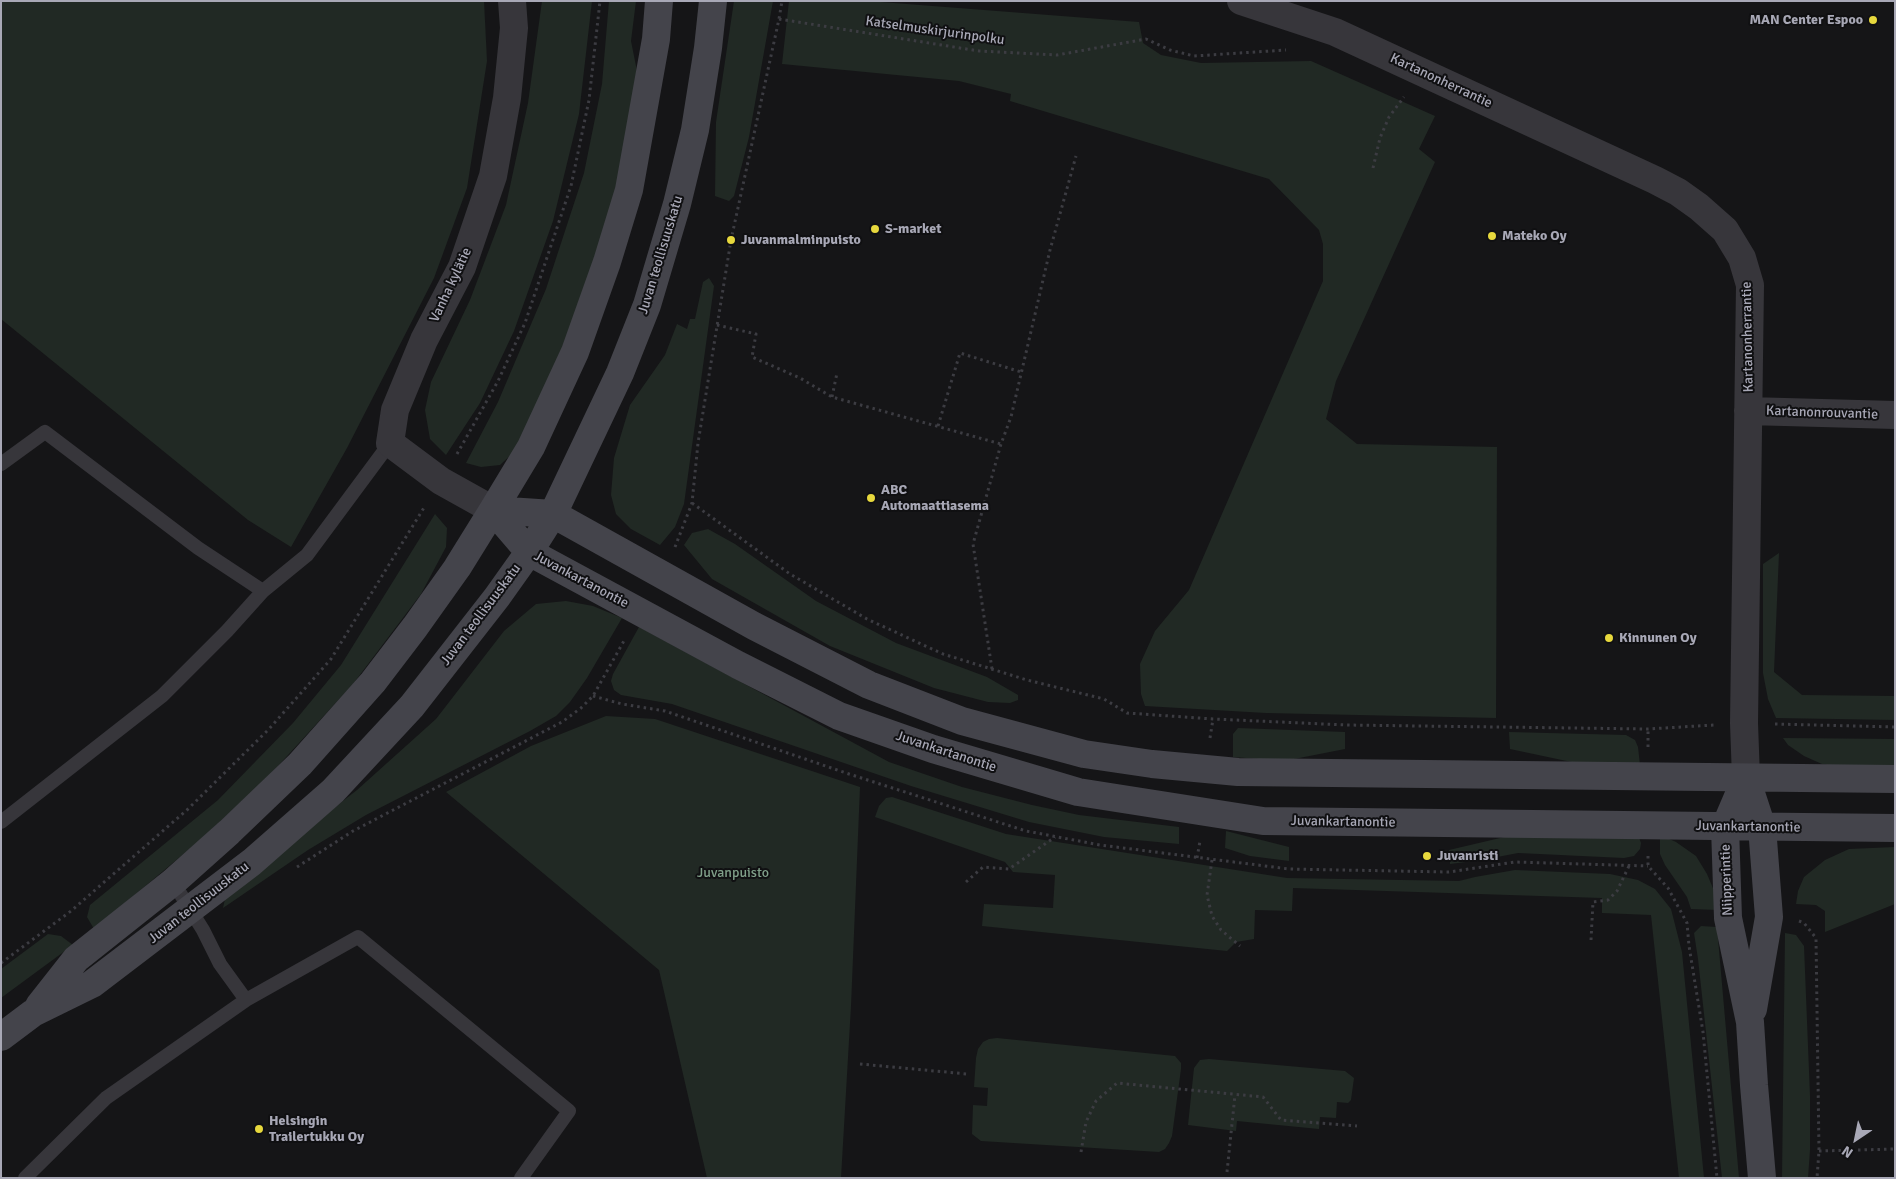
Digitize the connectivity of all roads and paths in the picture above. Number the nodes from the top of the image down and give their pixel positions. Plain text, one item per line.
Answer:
1 (512, 1) edge
2 (600, 1) edge
3 (659, 1) edge
4 (713, 1) edge
5 (782, 1) edge
6 (1241, 1) edge
7 (780, 19) junction
8 (1295, 50) dead end
9 (1405, 96) dead end
10 (1076, 156) dead end
11 (1374, 168) dead end
12 (717, 325) junction
13 (1022, 372) junction
14 (837, 373) dead end
15 (832, 397) junction
16 (1748, 411) junction
17 (1895, 415) edge
18 (938, 426) junction
19 (390, 443) junction
20 (1001, 444) junction
21 (1, 464) edge
22 (441, 481) junction
23 (692, 503) junction
24 (493, 510) junction
25 (553, 514) junction
26 (673, 551) dead end
27 (529, 552) junction
28 (263, 591) junction
29 (627, 636) dead end
30 (992, 669) junction
31 (593, 696) junction
32 (1715, 716) dead end
33 (1744, 723) junction
34 (1712, 725) junction
35 (1895, 727) edge
36 (1746, 778) junction
37 (1895, 779) edge
38 (1, 822) edge
39 (1725, 827) junction
40 (1762, 827) junction
41 (1895, 828) edge
42 (1055, 836) junction
43 (1212, 860) junction
44 (1629, 866) junction
45 (295, 868) dead end
46 (173, 882) junction
47 (966, 882) dead end
48 (190, 911) junction
49 (1793, 919) dead end
50 (1591, 940) dead end
51 (1240, 946) dead end
52 (1, 963) edge
53 (246, 1000) junction
54 (33, 1013) junction
55 (1750, 1022) junction
56 (1, 1037) edge
57 (860, 1064) dead end
58 (967, 1074) dead end
59 (1235, 1095) junction
60 (1357, 1126) dead end
61 (1895, 1149) edge
62 (1819, 1151) junction
63 (1081, 1152) dead end
64 (1227, 1172) dead end
65 (25, 1178) edge
66 (521, 1178) edge
67 (1716, 1178) edge
68 (1762, 1178) edge
69 (1817, 1178) edge

1 - 19 street, Vanha kylätie
2 - 22 path
3 - 24 main road, Juvan teollisuuskatu
4 - 25 main road, Juvan teollisuuskatu
5 - 7 path
6 - 16 street, Kartanonherrantie
7 - 8 path, Katselmuskirjurinpolku
7 - 12 path
9 - 11 path
10 - 13 path
12 - 15 path
12 - 23 path
13 - 18 path
13 - 20 path
14 - 15 path
15 - 18 path
16 - 17 street, Kartanonrouvantie
16 - 33 street, Kartanonherrantie
18 - 20 path
19 - 22 street
19 - 28 lane
20 - 30 path
21 - 28 lane
22 - 24 street
22 - 52 path
23 - 26 path
23 - 30 path
24 - 25 main road
24 - 27 main road, Juvankartanontie
24 - 46 main road, Juvan teollisuuskatu
25 - 27 main road, Juvan teollisuuskatu
25 - 36 main road
27 - 39 main road, Juvankartanontie
27 - 48 main road, Juvan teollisuuskatu
28 - 38 lane
29 - 31 path
30 - 34 path
31 - 42 path
31 - 45 path
32 - 34 path
33 - 34 path
33 - 35 path
33 - 36 street, Kartanonherrantie
36 - 37 main road
36 - 39 main road, Niipperintie
36 - 40 main road, Niipperintie
39 - 40 main road, Juvankartanontie
39 - 55 main road, Niipperintie
40 - 41 main road, Juvankartanontie
40 - 55 main road, Niipperintie
42 - 43 path
42 - 47 path
43 - 44 path
43 - 51 path
44 - 50 path
44 - 67 path
46 - 48 lane
46 - 54 main road, Juvan teollisuuskatu
48 - 53 lane
48 - 54 main road, Juvan teollisuuskatu
49 - 62 path
53 - 65 lane
53 - 66 lane
54 - 56 main road, Juvan teollisuuskatu
55 - 68 main road, Niipperintie
57 - 58 path
59 - 60 path
59 - 63 path
59 - 64 path
61 - 62 path
62 - 69 path

